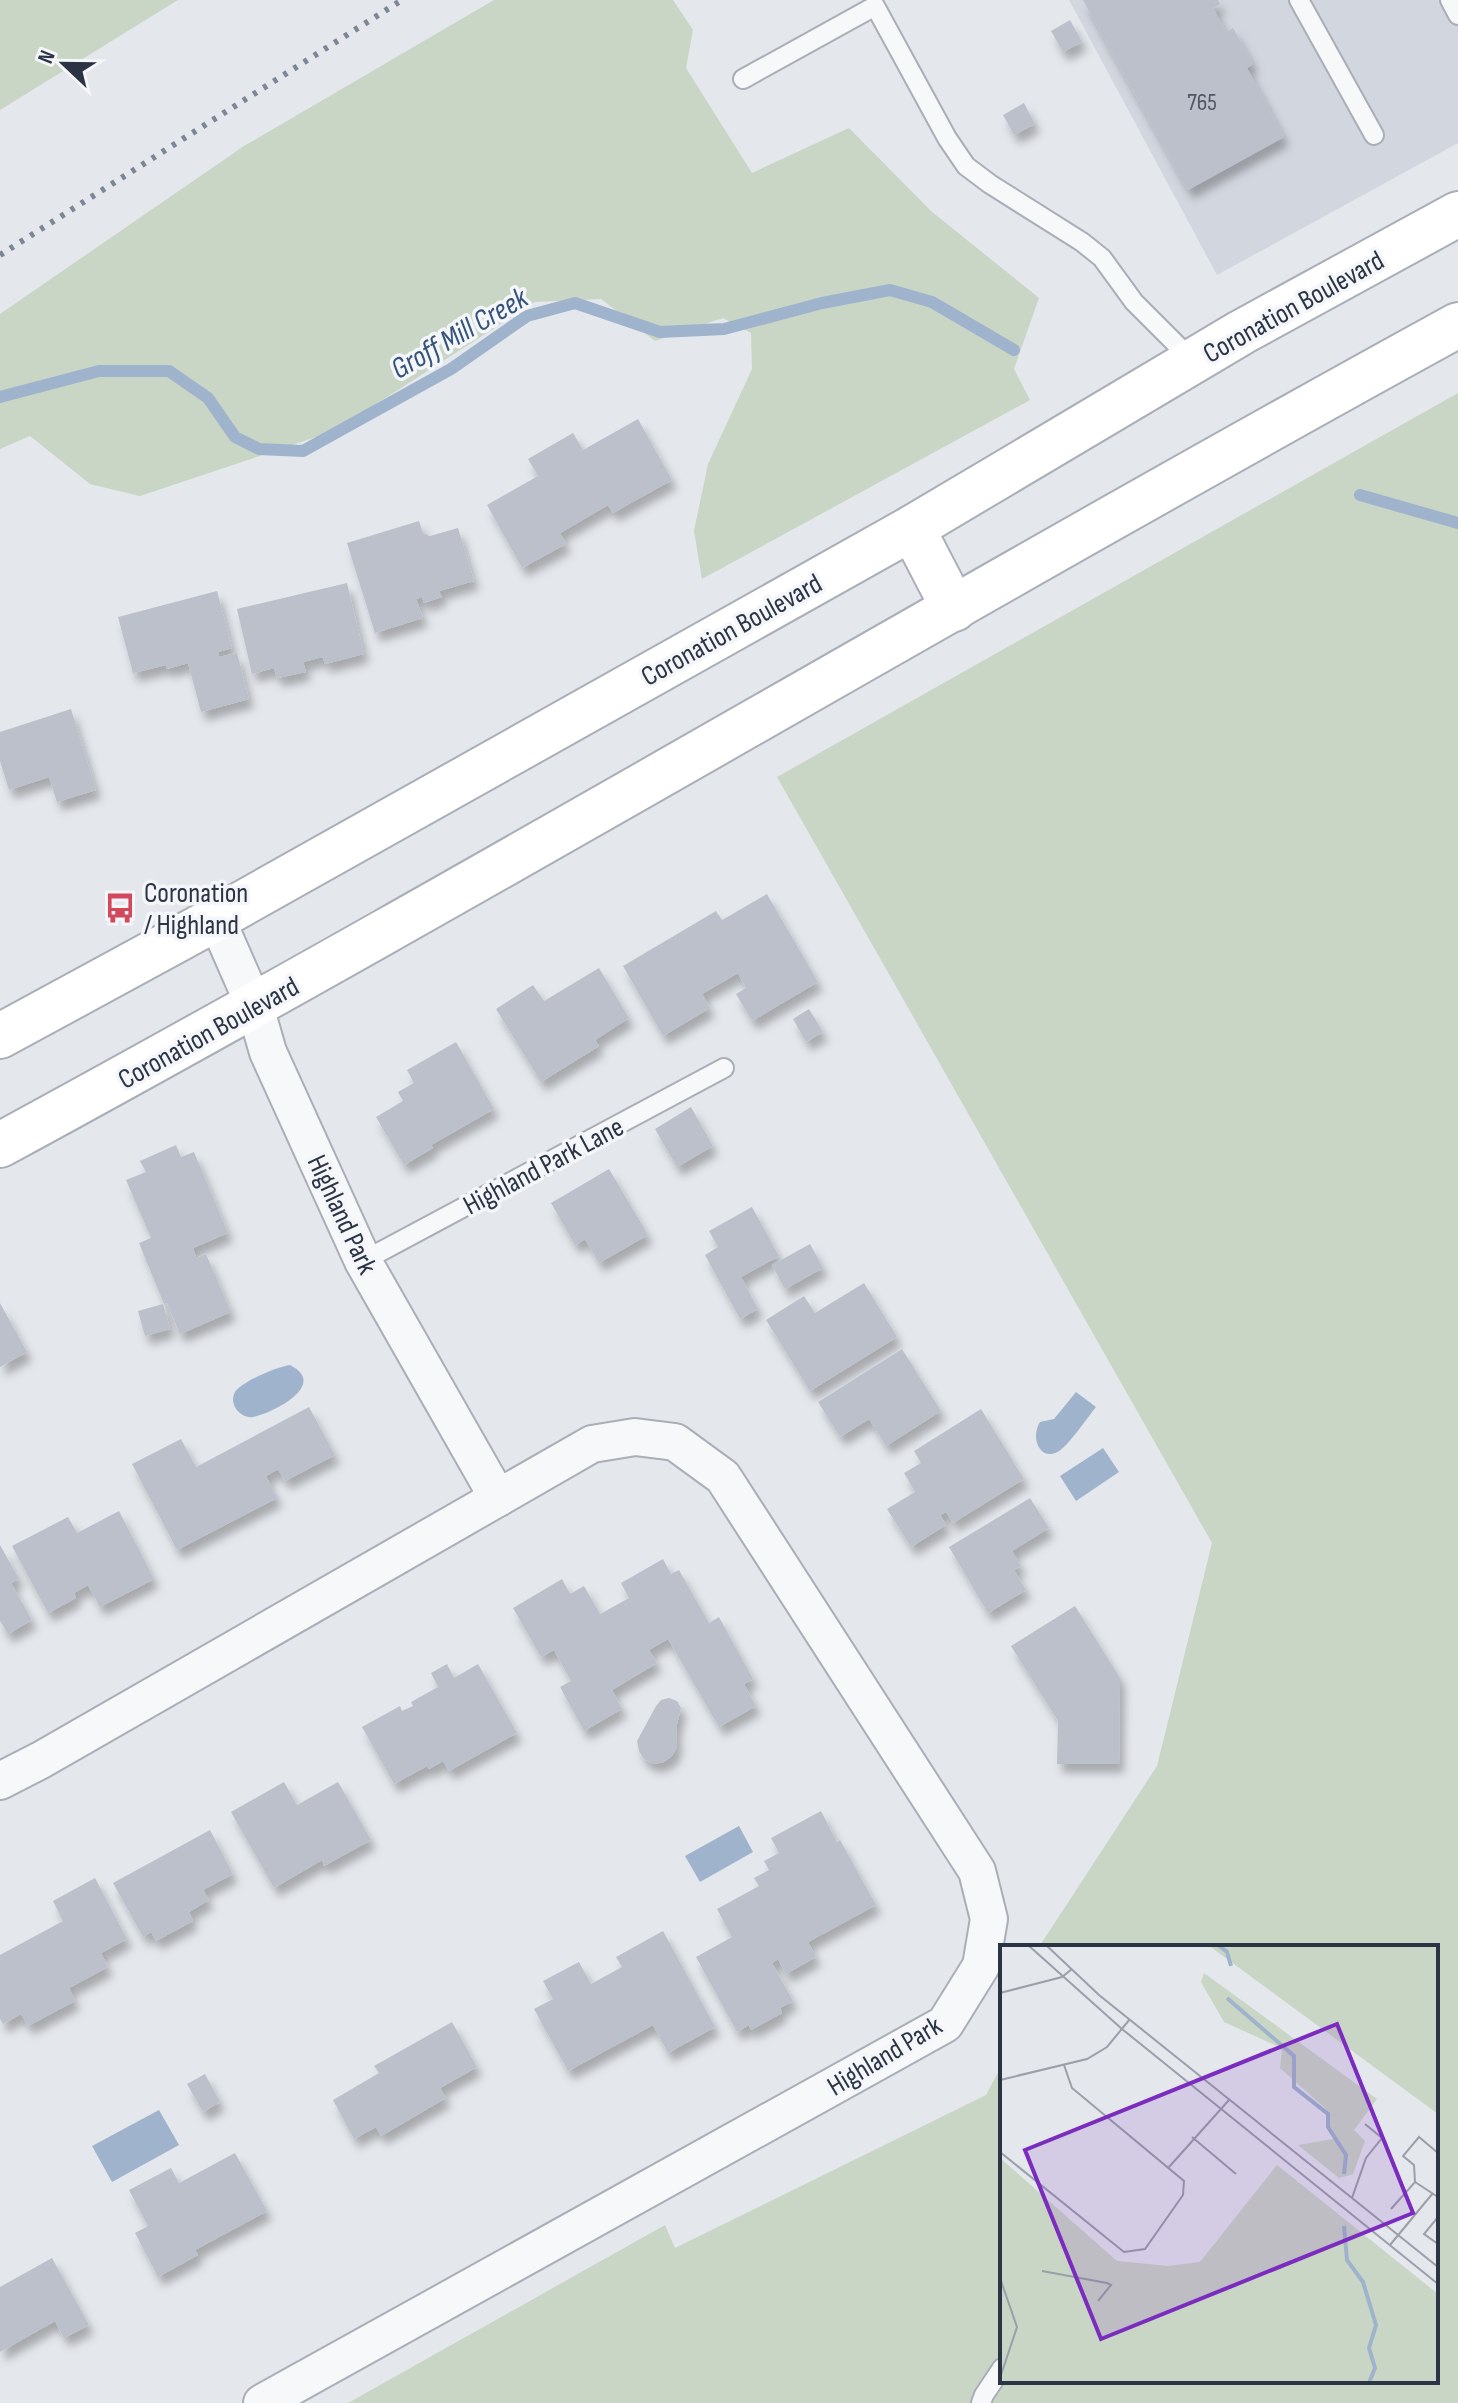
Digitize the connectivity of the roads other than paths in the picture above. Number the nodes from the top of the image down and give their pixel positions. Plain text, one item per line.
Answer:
1 (1299, 0) edge
2 (1450, 0) edge
3 (1458, 15) edge
4 (743, 79) dead end
5 (1374, 135) dead end
6 (1458, 214) edge
7 (1458, 325) edge
8 (1193, 361) junction
9 (912, 528) junction
10 (954, 609) junction
11 (216, 918) junction
12 (255, 1007) junction
13 (0, 1036) edge
14 (724, 1068) dead end
15 (0, 1145) edge
16 (363, 1261) junction
17 (498, 1498) junction
18 (0, 1781) edge
19 (1000, 2371) edge
20 (262, 2403) edge
21 (981, 2403) edge

1 - 5 lane
2 - 3 lane
4 - 8 lane
6 - 8 main road, Coronation Boulevard
7 - 10 main road, Coronation Boulevard
8 - 9 main road, Coronation Boulevard
9 - 10 main road
9 - 11 main road, Coronation Boulevard
10 - 12 main road, Coronation Boulevard
11 - 12 street, Highland Park
11 - 13 main road, Coronation Boulevard
12 - 15 main road, Coronation Boulevard
12 - 16 street, Highland Park
14 - 16 lane, Highland Park Lane
16 - 17 street, Highland Park
17 - 18 street, Highland Park
17 - 20 street, Highland Park
19 - 21 lane

